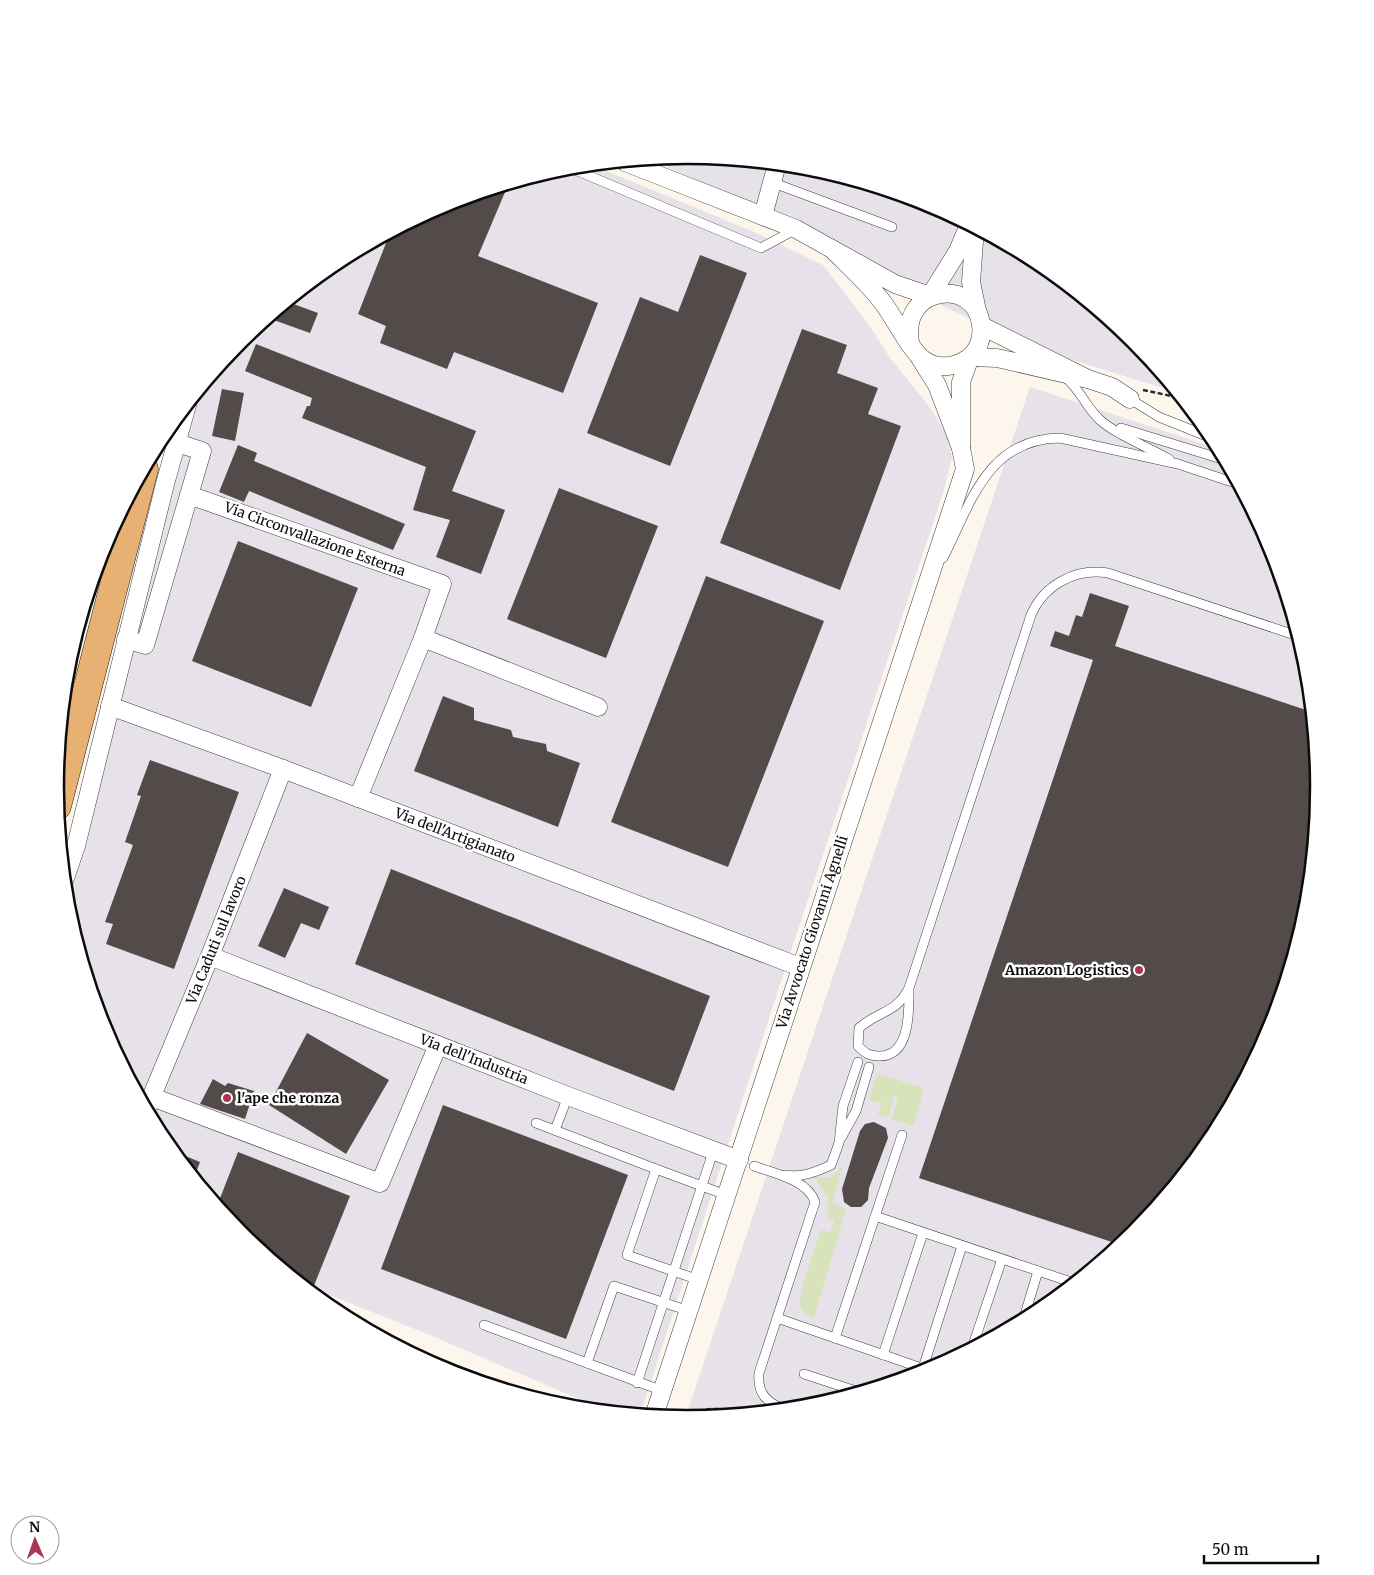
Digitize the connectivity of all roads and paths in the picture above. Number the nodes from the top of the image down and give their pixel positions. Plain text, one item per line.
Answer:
1 (638, 167) edge
2 (775, 171) edge
3 (583, 173) edge
4 (771, 182) junction
5 (763, 216) junction
6 (892, 227) dead end
7 (796, 229) junction
8 (967, 231) edge
9 (974, 235) edge
10 (832, 249) junction
11 (930, 296) junction
12 (979, 319) junction
13 (913, 347) junction
14 (970, 357) junction
15 (1047, 369) junction
16 (1088, 379) junction
17 (1112, 387) junction
18 (1171, 395) edge
19 (1130, 400) joint
20 (1102, 422) junction
21 (182, 423) edge
22 (1199, 433) edge
23 (177, 443) junction
24 (961, 448) junction
25 (1215, 457) edge
26 (1178, 464) junction
27 (1230, 482) edge
28 (138, 494) edge
29 (189, 495) junction
30 (921, 601) junction
31 (92, 603) edge
32 (1291, 634) edge
33 (423, 638) junction
34 (126, 639) junction
35 (76, 668) edge
36 (110, 706) junction
37 (598, 707) dead end
38 (283, 769) junction
39 (64, 778) edge
40 (358, 798) junction
41 (69, 867) edge
42 (210, 956) junction
43 (800, 967) junction
44 (909, 988) junction
45 (438, 1045) junction
46 (858, 1062) dead end
47 (869, 1067) dead end
48 (568, 1096) junction
49 (149, 1103) edge
50 (150, 1104) edge
51 (536, 1123) dead end
52 (556, 1130) junction
53 (902, 1135) dead end
54 (838, 1143) junction
55 (713, 1152) junction
56 (746, 1163) junction
57 (656, 1169) junction
58 (769, 1172) junction
59 (702, 1186) junction
60 (726, 1195) junction
61 (875, 1216) junction
62 (923, 1233) junction
63 (962, 1246) junction
64 (1002, 1259) junction
65 (674, 1271) junction
66 (1038, 1271) junction
67 (699, 1280) junction
68 (1067, 1281) edge
69 (665, 1302) junction
70 (1026, 1310) edge
71 (689, 1311) junction
72 (777, 1318) junction
73 (484, 1325) dead end
74 (835, 1338) junction
75 (975, 1340) edge
76 (883, 1355) junction
77 (929, 1361) edge
78 (587, 1363) junction
79 (917, 1367) edge
80 (804, 1374) dead end
81 (637, 1382) junction
82 (851, 1389) edge
83 (663, 1391) junction
84 (773, 1404) edge
85 (722, 1409) edge
86 (656, 1410) edge
87 (704, 1410) edge

1 - 5 street
2 - 4 street
3 - 7 lane
4 - 5 street
4 - 6 lane
5 - 7 street
7 - 10 street
8 - 11 street
9 - 12 street
10 - 11 street
10 - 13 street
11 - 12 street
11 - 13 street
12 - 14 street
12 - 16 street
13 - 14 street
13 - 24 street
14 - 15 street
14 - 24 street
15 - 16 street
15 - 20 lane
16 - 17 street
17 - 18 path
17 - 19 street
19 - 22 lane
20 - 25 lane
20 - 26 lane
21 - 23 street
23 - 29 street
23 - 34 street
24 - 30 street, Via Avvocato Giovanni Agnelli
26 - 27 lane
26 - 30 lane
28 - 39 main road
29 - 33 street, Via Circonvallazione Esterna
29 - 34 street
30 - 43 street, Via Avvocato Giovanni Agnelli
31 - 35 main road
32 - 44 lane
33 - 37 street
33 - 40 street
34 - 36 street
36 - 38 street, Via dell'Artigianato
36 - 41 street
38 - 40 street, Via dell'Artigianato
38 - 42 street, Via Caduti sul lavoro
40 - 43 street, Via dell'Artigianato
42 - 45 street, Via dell'Industria
42 - 49 street, Via Caduti sul lavoro
43 - 56 street, Via Avvocato Giovanni Agnelli
44 - 44 lane
45 - 48 street, Via dell'Industria
45 - 50 street
46 - 54 lane
47 - 54 lane
48 - 52 lane
48 - 55 street, Via dell'Industria
51 - 52 lane
52 - 57 lane
53 - 61 lane
54 - 58 lane
55 - 56 street, Via dell'Industria
55 - 59 lane
56 - 58 lane
56 - 60 street, Via Avvocato Giovanni Agnelli
57 - 59 lane
57 - 65 lane
58 - 72 lane
59 - 60 lane
59 - 65 lane
60 - 67 street, Via Avvocato Giovanni Agnelli
61 - 62 lane
61 - 74 lane
62 - 63 lane
62 - 76 lane
63 - 64 lane
63 - 77 lane
64 - 66 lane
64 - 75 lane
65 - 67 lane
65 - 69 lane
66 - 68 lane
66 - 70 lane
67 - 71 street, Via Avvocato Giovanni Agnelli
69 - 71 lane
69 - 78 lane
69 - 81 lane
71 - 83 street, Via Avvocato Giovanni Agnelli
72 - 74 lane
72 - 84 lane
73 - 78 lane
74 - 76 lane
76 - 79 lane
78 - 81 lane
80 - 82 lane
81 - 83 lane
83 - 86 street, Via Avvocato Giovanni Agnelli
85 - 87 path

